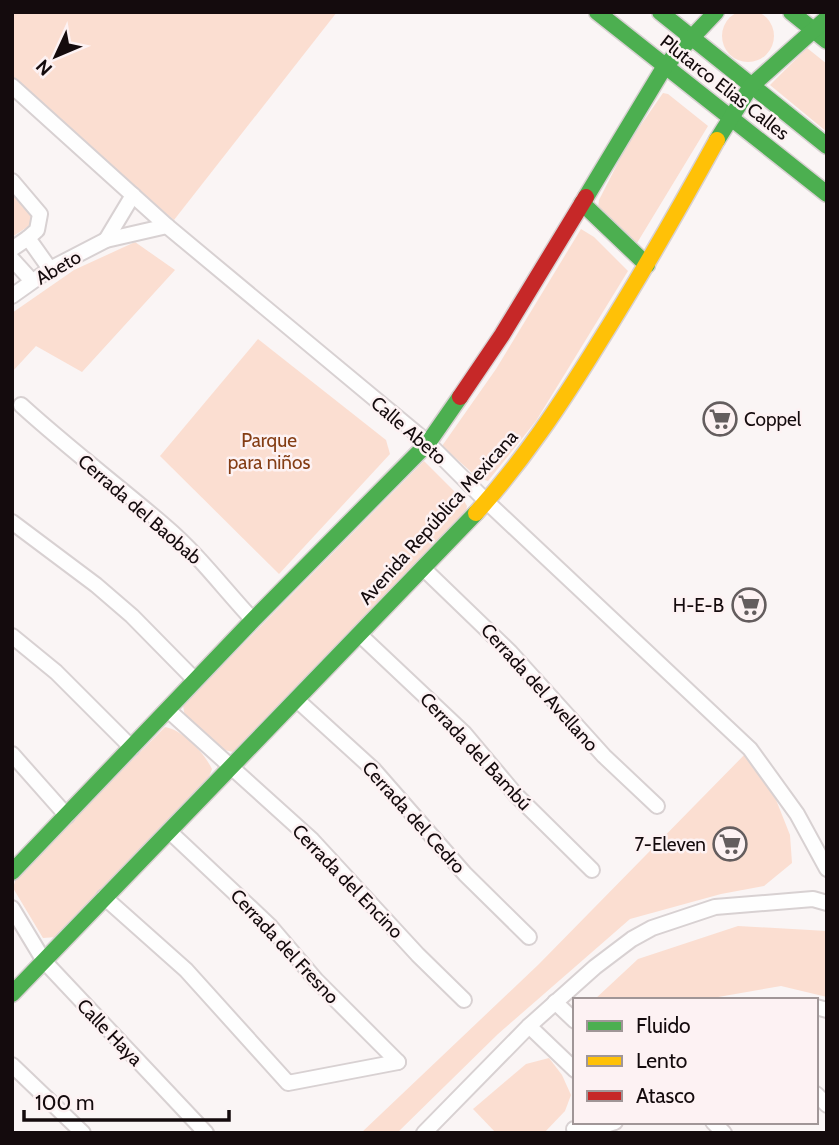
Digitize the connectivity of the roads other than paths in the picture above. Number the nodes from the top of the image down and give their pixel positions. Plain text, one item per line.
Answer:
1 (597, 12) edge
2 (660, 12) edge
3 (716, 12) edge
4 (791, 12) edge
5 (827, 18) edge
6 (813, 30) junction
7 (694, 37) junction
8 (827, 41) edge
9 (665, 66) junction
10 (12, 86) edge
11 (751, 86) junction
12 (730, 118) junction
13 (827, 146) edge
14 (12, 181) edge
15 (827, 194) edge
16 (132, 195) junction
17 (582, 203) junction
18 (167, 226) junction
19 (32, 234) junction
20 (106, 240) junction
21 (12, 248) edge
22 (12, 259) edge
23 (647, 265) junction
24 (50, 269) junction
25 (32, 281) junction
26 (12, 296) edge
27 (21, 405) dead end
28 (428, 443) junction
29 (486, 501) junction
30 (12, 522) edge
31 (424, 569) junction
32 (253, 620) junction
33 (359, 634) junction
34 (12, 636) edge
35 (195, 680) junction
36 (296, 699) junction
37 (168, 710) junction
38 (132, 748) junction
39 (12, 754) edge
40 (229, 766) junction
41 (657, 806) dead end
42 (67, 816) junction
43 (170, 832) junction
44 (827, 869) edge
45 (592, 870) dead end
46 (12, 872) edge
47 (827, 891) edge
48 (104, 897) junction
49 (820, 901) edge
50 (12, 908) edge
51 (528, 937) dead end
52 (44, 961) junction
53 (12, 994) edge
54 (464, 1000) dead end
55 (555, 1002) junction
56 (573, 1019) edge
57 (529, 1026) junction
58 (12, 1065) edge
59 (573, 1068) edge
60 (574, 1128) edge
61 (595, 1128) edge
62 (82, 1133) edge
63 (206, 1133) edge
64 (424, 1133) edge

1 - 9 main road, Plutarco Elias Calles
2 - 7 main road
3 - 7 main road
4 - 6 main road
5 - 6 main road, Avenida República Mexicana
6 - 8 main road
6 - 11 main road, Avenida República Mexicana
7 - 9 main road
7 - 11 main road
9 - 12 main road, Plutarco Elias Calles
9 - 17 main road
10 - 16 street, Calle Abeto
11 - 12 main road, Avenida República Mexicana
11 - 13 main road
12 - 15 main road, Plutarco Elias Calles
12 - 23 main road, Avenida República Mexicana
14 - 19 street
16 - 18 street, Calle Abeto
16 - 20 street
17 - 23 main road
17 - 28 main road
18 - 20 street, Abeto
18 - 28 street, Calle Abeto
19 - 21 street
19 - 24 street
20 - 24 street, Abeto
22 - 25 street
23 - 29 main road, Avenida República Mexicana
24 - 25 street, Abeto
25 - 26 street, Abeto
27 - 32 street, Cerrada del Baobab
28 - 29 street, Calle Abeto
28 - 32 main road
29 - 31 main road, Avenida República Mexicana
29 - 44 street, Calle Abeto
30 - 35 street
31 - 33 main road, Avenida República Mexicana
31 - 41 street, Cerrada del Avellano
32 - 35 main road
33 - 36 main road, Avenida República Mexicana
33 - 45 street, Cerrada del Bambú
34 - 38 street
35 - 37 main road
36 - 40 main road, Avenida República Mexicana
36 - 51 street, Cerrada del Cedro
37 - 38 main road
37 - 40 street, Cerrada del Encino
38 - 42 main road
39 - 42 street
40 - 43 main road, Avenida República Mexicana
40 - 54 street, Cerrada del Encino
42 - 46 main road
43 - 48 main road, Avenida República Mexicana
43 - 48 street, Cerrada del Fresno
47 - 49 street
48 - 52 main road, Avenida República Mexicana
49 - 55 street
50 - 52 street, Calle Haya
52 - 53 main road, Avenida República Mexicana
52 - 63 street, Calle Haya
55 - 56 street
55 - 57 street
57 - 59 street
57 - 64 street
58 - 62 street
60 - 61 street

